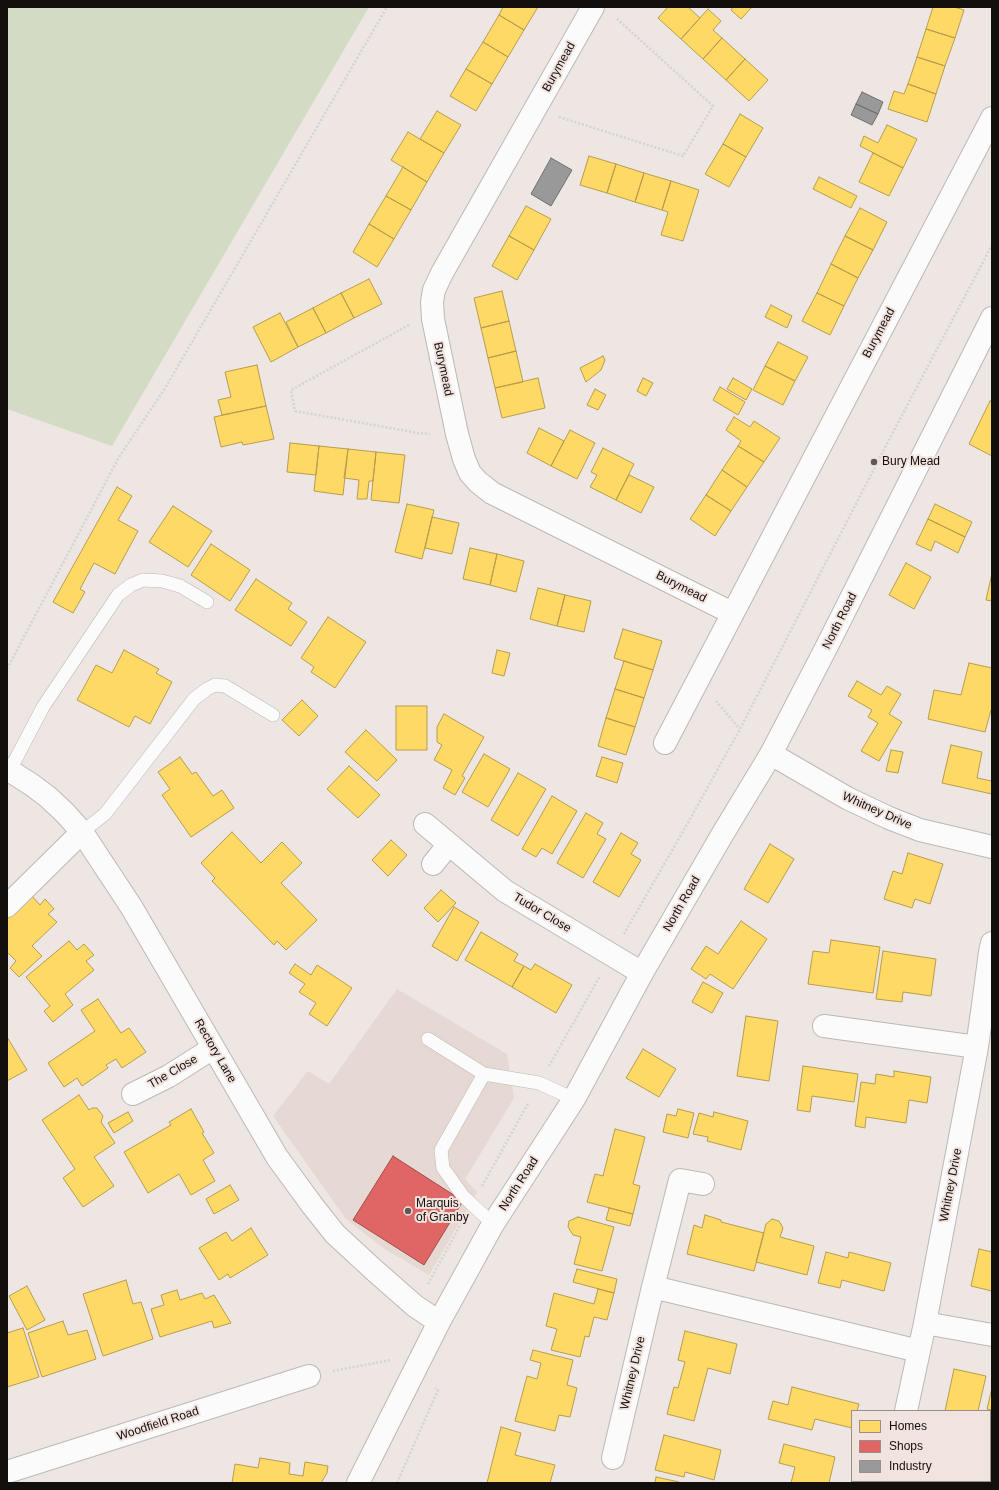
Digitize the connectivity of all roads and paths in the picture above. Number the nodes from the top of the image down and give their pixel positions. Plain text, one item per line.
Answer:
1 (387, 7) edge
2 (603, 11) edge
3 (536, 110) junction
4 (992, 118) edge
5 (992, 245) edge
6 (992, 318) edge
7 (433, 319) junction
8 (457, 434) junction
9 (207, 602) dead end
10 (732, 613) junction
11 (7, 669) edge
12 (698, 679) junction
13 (273, 715) dead end
14 (740, 729) junction
15 (665, 743) dead end
16 (771, 754) junction
17 (8, 770) edge
18 (425, 824) dead end
19 (82, 832) junction
20 (449, 844) junction
21 (992, 847) edge
22 (433, 864) dead end
23 (7, 906) edge
24 (992, 943) edge
25 (612, 955) junction
26 (642, 973) junction
27 (988, 1005) edge
28 (824, 1026) dead end
29 (428, 1039) dead end
30 (977, 1047) junction
31 (213, 1048) junction
32 (484, 1074) junction
33 (539, 1083) junction
34 (133, 1094) dead end
35 (574, 1098) junction
36 (703, 1184) dead end
37 (472, 1204) junction
38 (494, 1224) junction
39 (653, 1287) junction
40 (415, 1306) junction
41 (439, 1322) junction
42 (925, 1323) junction
43 (992, 1335) edge
44 (919, 1351) junction
45 (394, 1360) dead end
46 (309, 1376) joint
47 (438, 1390) dead end
48 (906, 1410) edge
49 (613, 1458) dead end
50 (7, 1472) edge
51 (358, 1483) edge
52 (397, 1483) edge

1 - 11 path
2 - 3 street, Burymead
2 - 3 path
3 - 7 street, Burymead
4 - 10 street, Burymead
5 - 14 path
6 - 16 street, North Road
7 - 8 street, Burymead
7 - 8 path
8 - 10 street, Burymead
9 - 17 lane
10 - 12 street, Burymead
12 - 14 path
12 - 15 street, Burymead
13 - 19 lane
14 - 25 path
16 - 21 street, Whitney Drive
16 - 26 street, North Road
17 - 19 street, Rectory Lane
18 - 20 street, Tudor Close
19 - 23 street
19 - 31 street, Rectory Lane
20 - 22 street
20 - 25 street, Tudor Close
24 - 27 street, Whitney Drive
25 - 26 street, Tudor Close
25 - 33 path
26 - 35 street, North Road
27 - 30 street, Whitney Drive
28 - 30 street
29 - 32 lane
30 - 42 street, Whitney Drive
31 - 34 street, The Close
31 - 40 street, Rectory Lane
32 - 33 lane
32 - 37 lane
33 - 35 lane
33 - 37 path
35 - 38 street, North Road
36 - 39 street, Whitney Drive
37 - 38 lane
37 - 40 path
38 - 41 street, North Road
39 - 44 street
39 - 49 street, Whitney Drive
40 - 41 street, Rectory Lane
41 - 51 street, North Road
42 - 43 street
42 - 44 street, Whitney Drive
44 - 48 street, Whitney Drive
45 - 46 path
46 - 50 street, Woodfield Road
47 - 52 path

